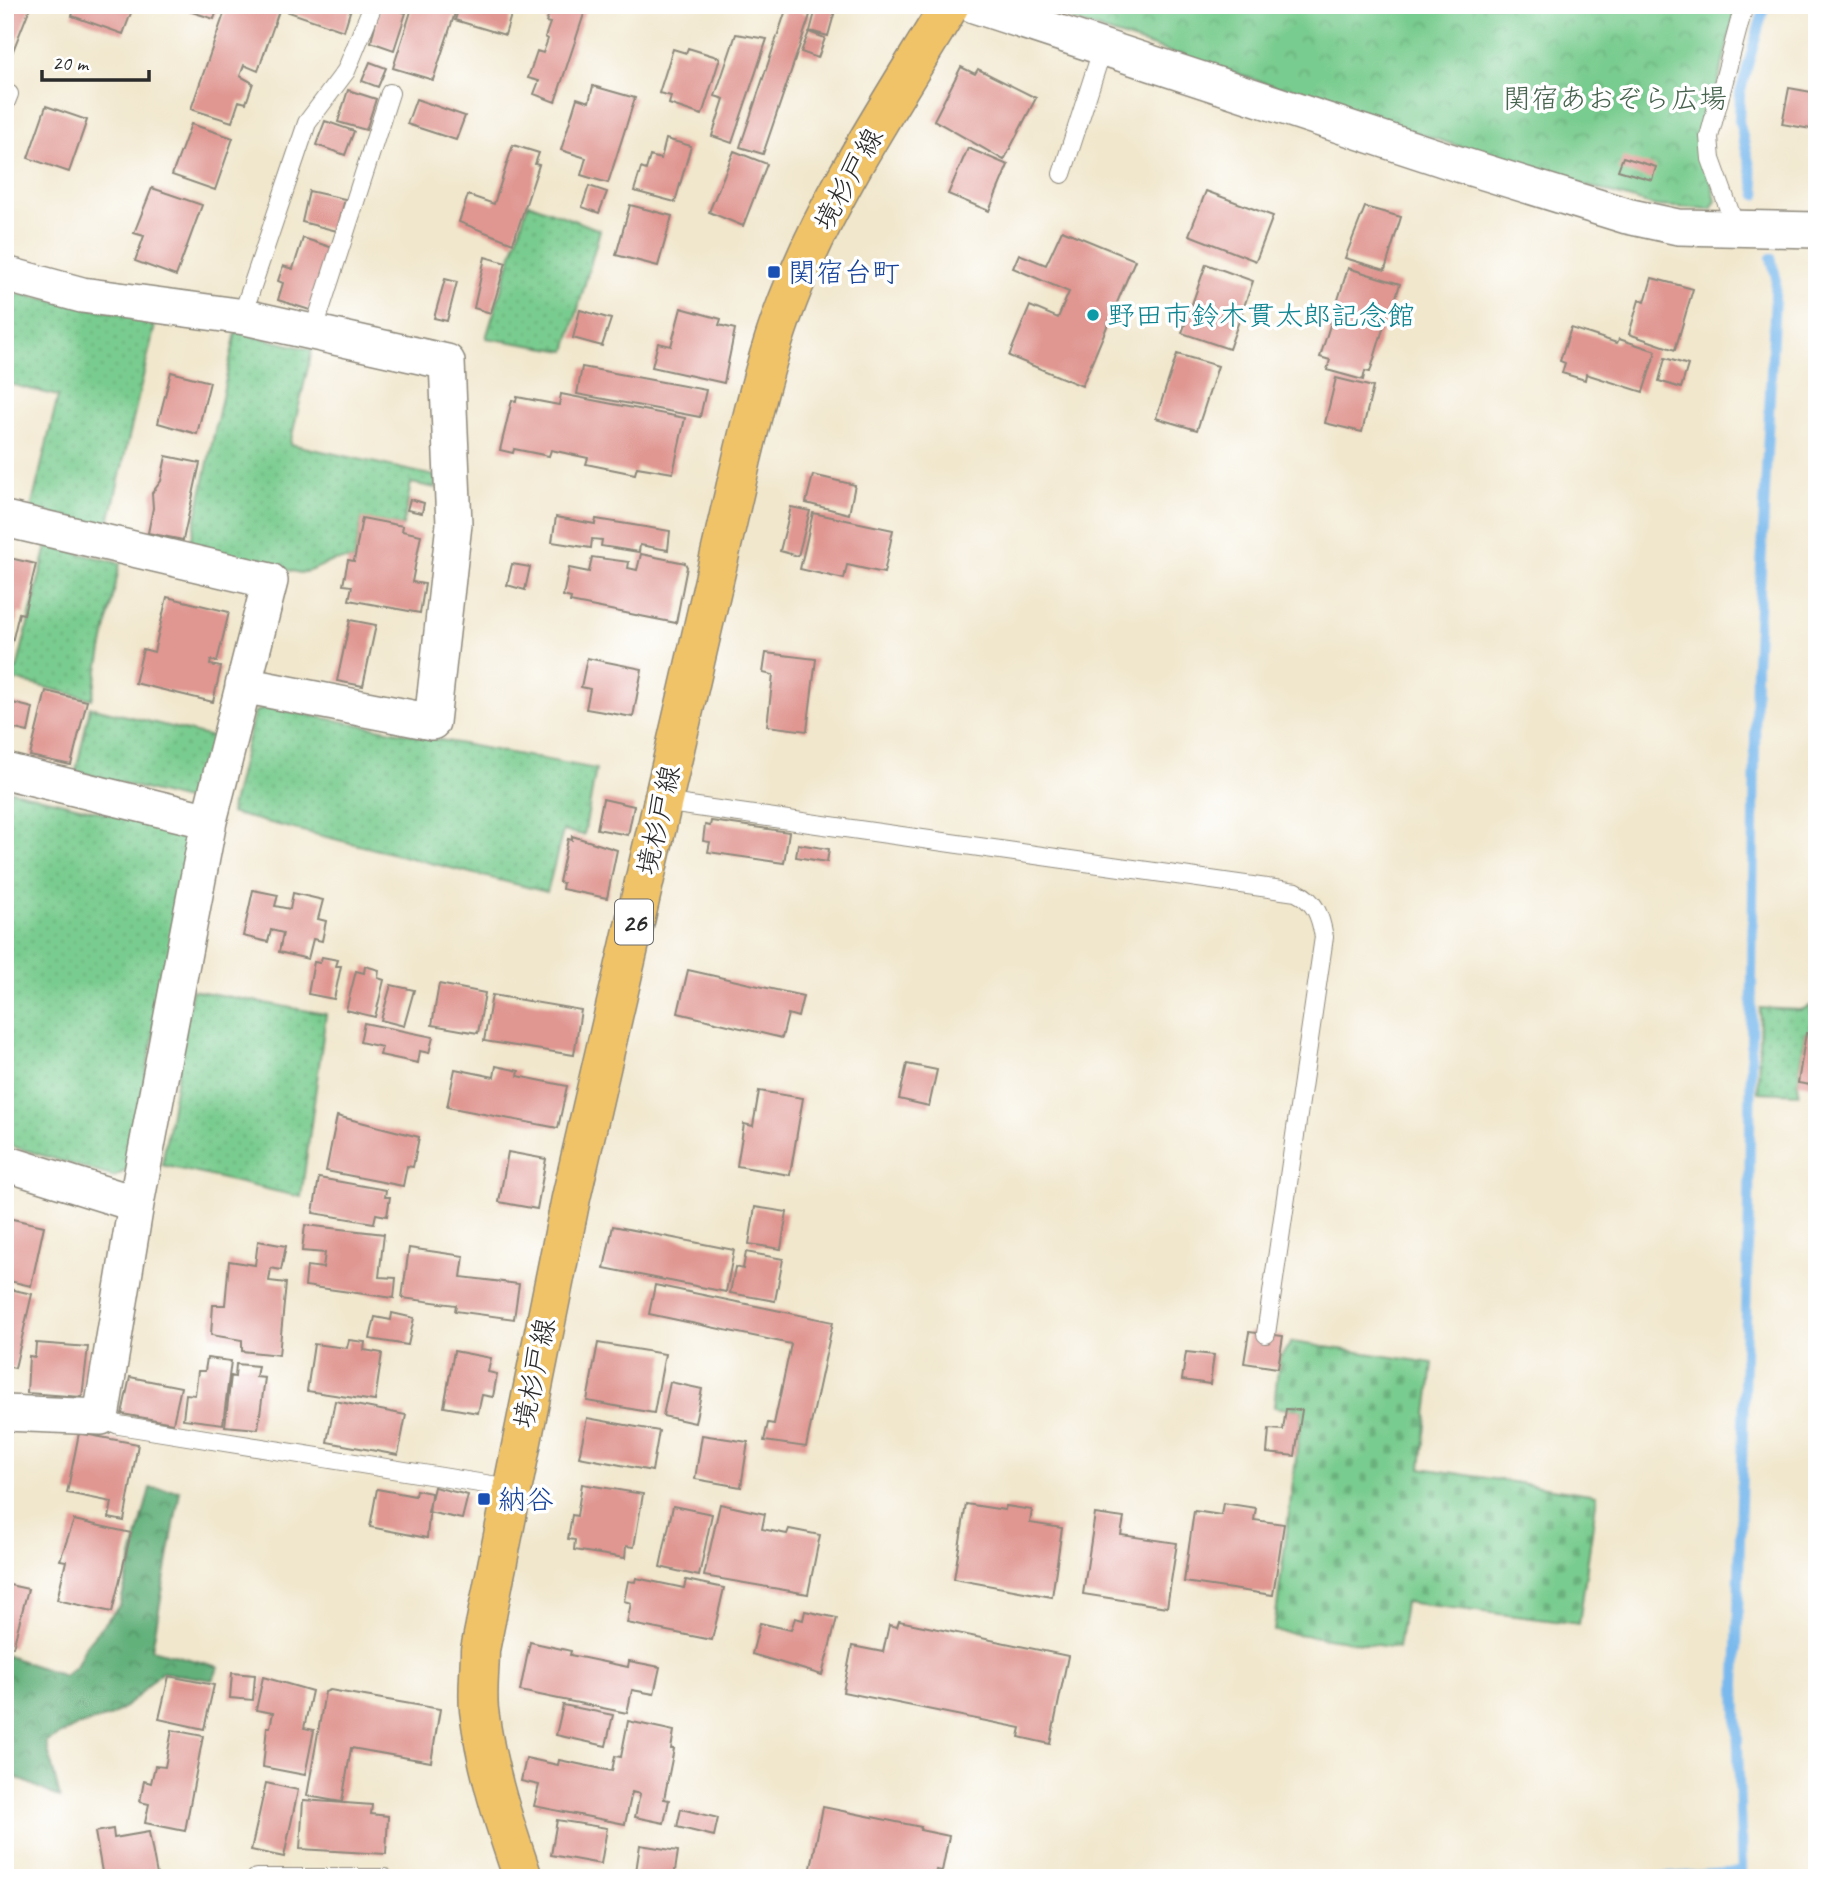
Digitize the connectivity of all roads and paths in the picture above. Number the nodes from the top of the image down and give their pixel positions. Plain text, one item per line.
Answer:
1 (373, 5) edge
2 (950, 5) edge
3 (974, 5) edge
4 (1744, 5) edge
5 (1103, 47) junction
6 (390, 93) dead end
7 (1062, 174) dead end
8 (1735, 226) junction
9 (1817, 230) edge
10 (5, 274) edge
11 (242, 316) junction
12 (313, 332) junction
13 (5, 519) edge
14 (243, 685) junction
15 (5, 771) edge
16 (662, 802) junction
17 (209, 821) junction
18 (5, 1163) edge
19 (136, 1204) junction
20 (1266, 1334) dead end
21 (5, 1413) edge
22 (101, 1417) junction
23 (510, 1488) junction
24 (256, 1878) edge
25 (385, 1878) edge
26 (523, 1878) edge

1 - 11 lane
2 - 16 main road, 境杉戸線 / 26
3 - 5 street
4 - 8 lane
5 - 7 lane
5 - 8 street
6 - 12 lane
8 - 9 street
10 - 11 street
11 - 12 street
12 - 14 street
13 - 14 street
14 - 17 street
15 - 17 street
16 - 20 lane
16 - 23 main road, 境杉戸線 / 26
17 - 19 street
18 - 19 street
19 - 22 street
21 - 22 street
22 - 23 lane
23 - 26 main road, 境杉戸線 / 26
24 - 25 lane

